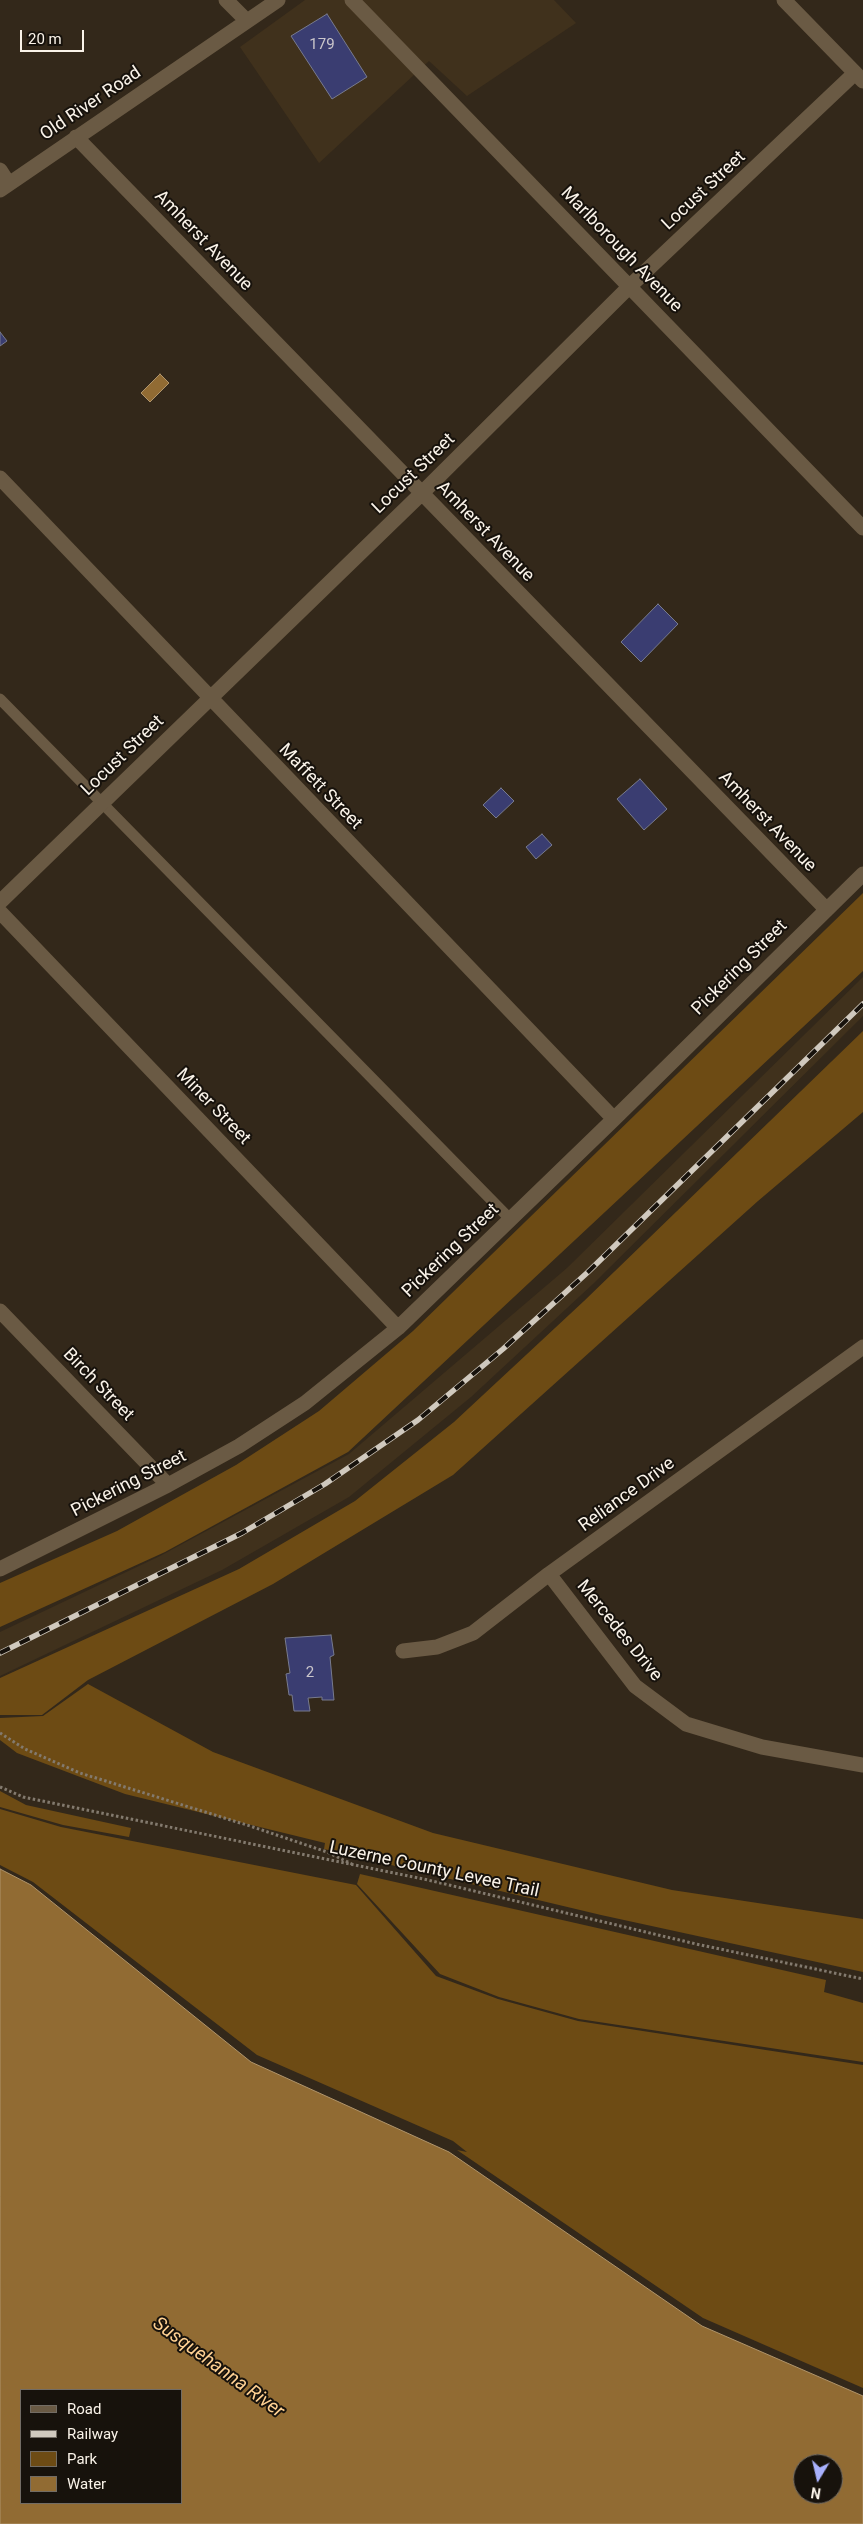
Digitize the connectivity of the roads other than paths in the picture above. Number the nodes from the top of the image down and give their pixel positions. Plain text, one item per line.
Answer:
1 (226, 0) edge
2 (278, 0) edge
3 (352, 0) edge
4 (784, 0) edge
5 (247, 21) junction
6 (859, 77) edge
7 (76, 137) junction
8 (0, 170) edge
9 (5, 187) edge
10 (630, 286) junction
11 (0, 478) edge
12 (421, 494) junction
13 (863, 528) edge
14 (208, 698) junction
15 (0, 699) edge
16 (102, 803) junction
17 (863, 874) edge
18 (0, 902) edge
19 (826, 909) junction
20 (0, 912) edge
21 (614, 1119) junction
22 (511, 1220) junction
23 (0, 1311) edge
24 (398, 1328) junction
25 (863, 1347) edge
26 (168, 1485) junction
27 (0, 1569) edge
28 (549, 1574) junction
29 (403, 1650) dead end
30 (863, 1764) edge

1 - 5 street
2 - 5 street, Old River Road
3 - 10 street, Marlborough Avenue
4 - 6 street
5 - 7 street, Old River Road
6 - 10 street, Locust Street
7 - 9 street, Old River Road
7 - 12 street, Amherst Avenue
8 - 9 street
10 - 12 street, Locust Street
10 - 13 street, Marlborough Avenue
11 - 14 street, Maffett Street
12 - 14 street, Locust Street
12 - 19 street, Amherst Avenue
14 - 16 street, Locust Street
14 - 21 street, Maffett Street
15 - 16 lane
16 - 18 street, Locust Street
16 - 22 lane
17 - 19 street, Pickering Street
19 - 21 street, Pickering Street
20 - 24 street, Miner Street
21 - 22 street, Pickering Street
22 - 24 street, Pickering Street
23 - 26 street, Birch Street
24 - 26 street, Pickering Street
25 - 28 street, Reliance Drive
26 - 27 street, Pickering Street
28 - 29 street, Reliance Drive
28 - 30 street, Mercedes Drive

